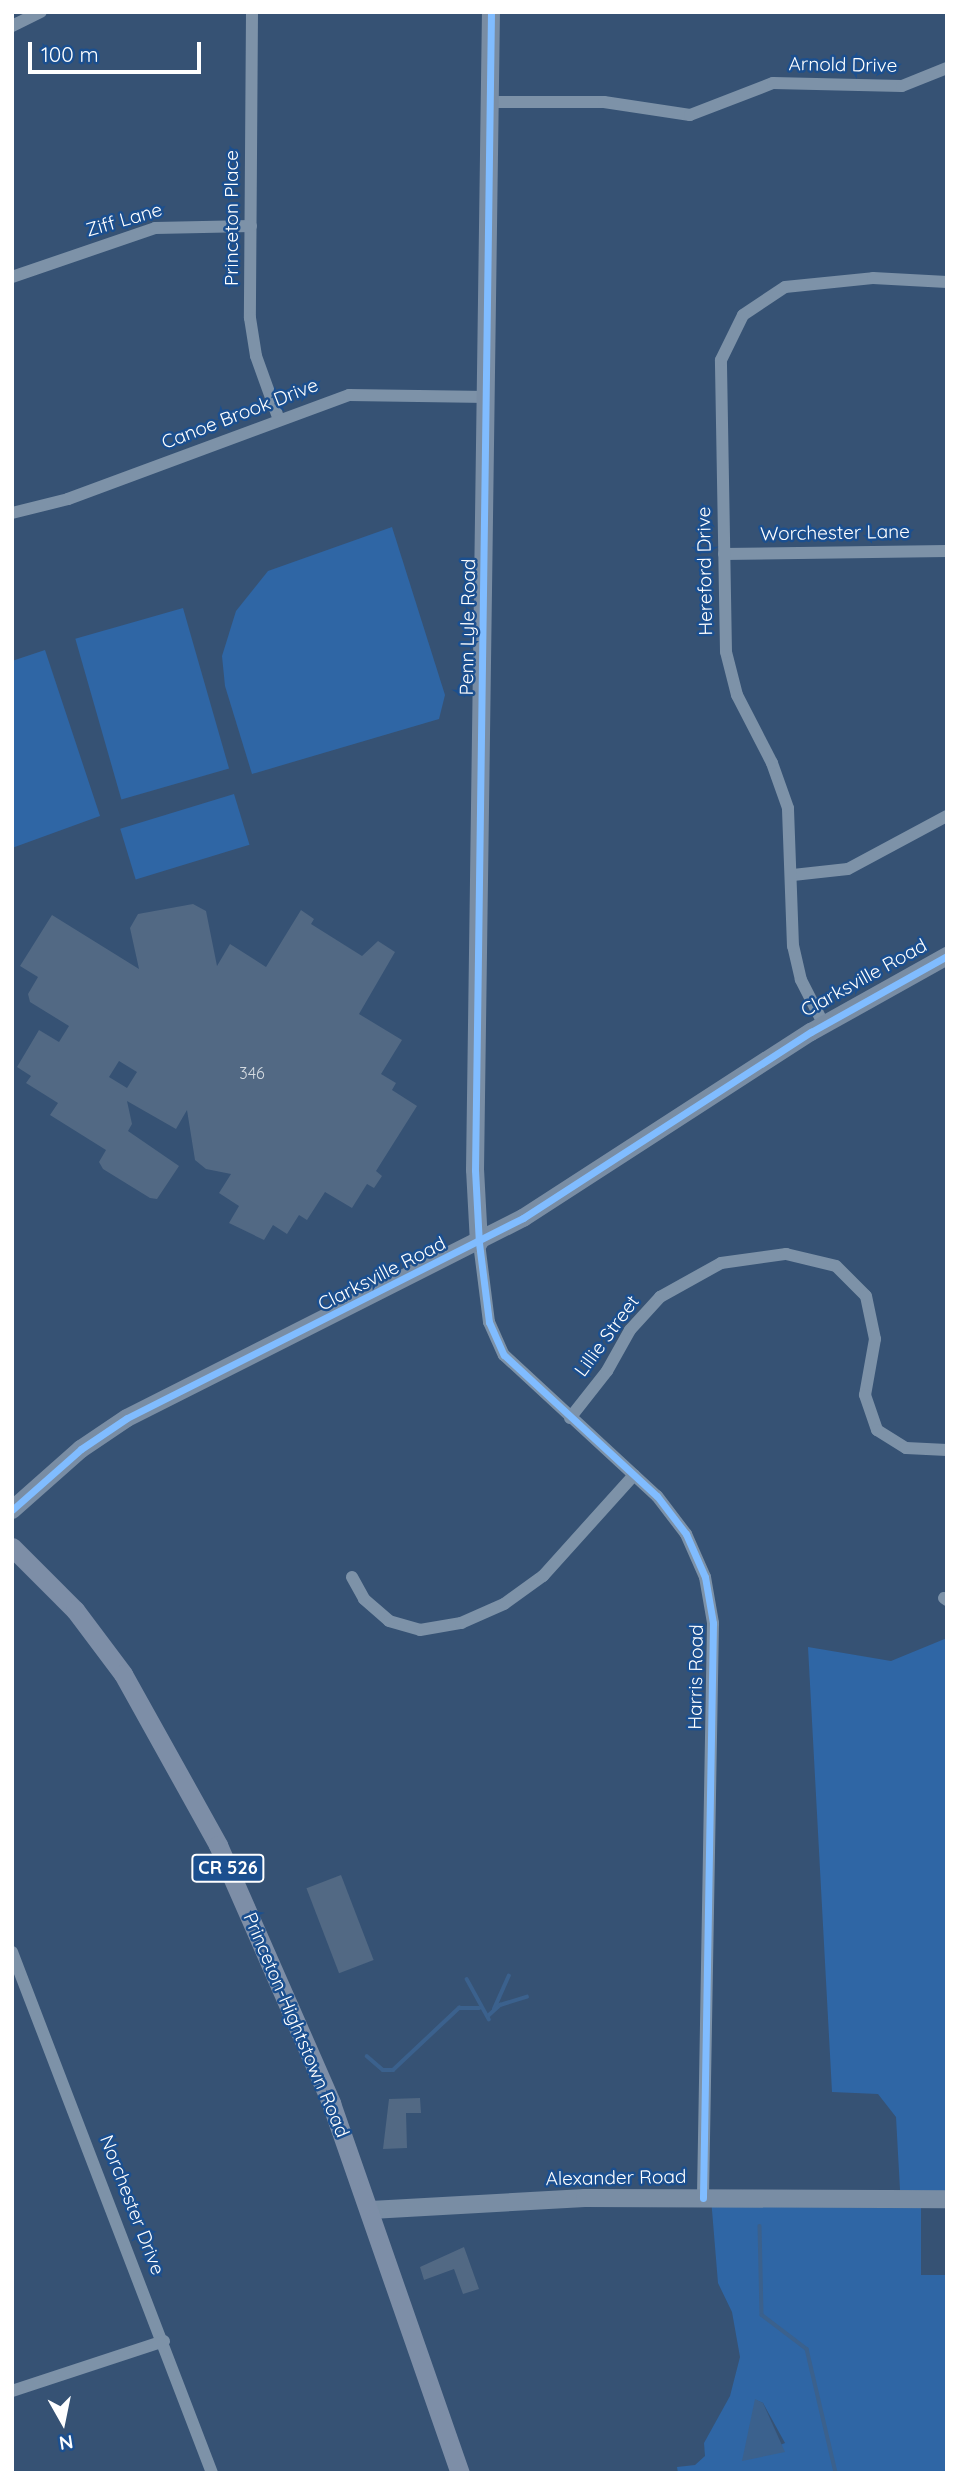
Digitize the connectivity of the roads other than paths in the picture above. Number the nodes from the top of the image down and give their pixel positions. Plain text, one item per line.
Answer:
1 (41, 12) edge
2 (252, 12) edge
3 (491, 12) edge
4 (12, 26) edge
5 (947, 68) edge
6 (491, 102) junction
7 (251, 226) junction
8 (12, 277) edge
9 (947, 282) edge
10 (488, 397) junction
11 (279, 420) junction
12 (12, 513) edge
13 (947, 551) edge
14 (724, 554) junction
15 (947, 816) edge
16 (793, 875) junction
17 (947, 956) edge
18 (824, 1025) junction
19 (479, 1242) junction
20 (570, 1418) junction
21 (947, 1450) edge
22 (634, 1475) junction
23 (12, 1510) edge
24 (12, 1547) edge
25 (352, 1577) dead end
26 (12, 1952) edge
27 (703, 2198) junction
28 (947, 2199) edge
29 (370, 2210) junction
30 (163, 2341) junction
31 (12, 2391) edge
32 (212, 2473) edge
33 (460, 2473) edge

1 - 4 street
2 - 7 street, Princeton Place
3 - 6 street, Penn Lyle Road
5 - 6 street, Arnold Drive
6 - 10 street, Penn Lyle Road
7 - 8 street, Ziff Lane
7 - 11 street, Princeton Place
9 - 14 street, Hereford Drive
10 - 11 street, Canoe Brook Drive
10 - 19 street, Penn Lyle Road
11 - 12 street, Canoe Brook Drive
13 - 14 street, Worchester Lane
14 - 16 street, Hereford Drive
15 - 16 street
16 - 18 street, Hereford Drive
17 - 18 street, Clarksville Road
18 - 19 street, Clarksville Road
19 - 20 street, Harris Road
19 - 23 street, Clarksville Road
20 - 21 street, Lillie Street
20 - 22 street, Harris Road
22 - 25 street
22 - 27 street, Harris Road
24 - 29 main road, Princeton-Hightstown Road / CR 526
26 - 30 street, Norchester Drive
27 - 28 street, Alexander Road
27 - 29 street, Alexander Road
29 - 33 main road, Princeton-Hightstown Road / CR 526
30 - 31 street
30 - 32 street, Norchester Drive

